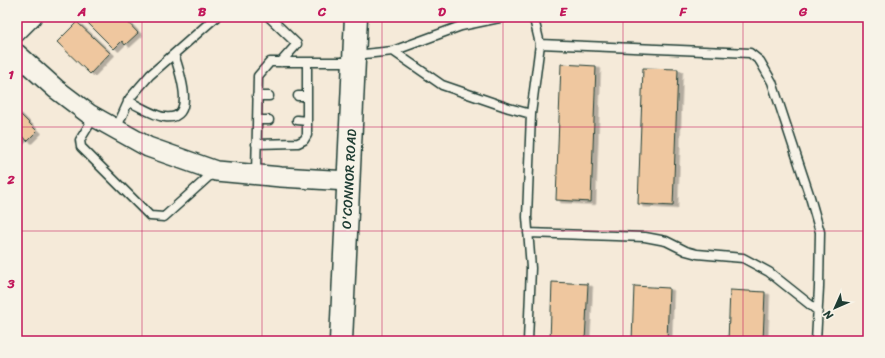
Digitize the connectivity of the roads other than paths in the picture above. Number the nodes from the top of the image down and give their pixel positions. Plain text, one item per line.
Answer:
1 (34, 17) edge
2 (216, 17) edge
3 (269, 17) edge
4 (356, 17) edge
5 (504, 17) edge
6 (529, 17) edge
7 (17, 34) edge
8 (540, 44) junction
9 (393, 51) junction
10 (17, 54) edge
11 (174, 54) junction
12 (354, 59) junction
13 (281, 62) junction
14 (307, 62) junction
15 (257, 96) junction
16 (269, 96) dead end
17 (298, 96) dead end
18 (307, 96) junction
19 (128, 101) junction
20 (531, 114) junction
21 (94, 117) junction
22 (257, 120) junction
23 (268, 120) dead end
24 (297, 120) dead end
25 (307, 121) junction
26 (116, 129) junction
27 (256, 144) junction
28 (216, 171) junction
29 (256, 175) junction
30 (348, 181) junction
31 (528, 233) junction
32 (818, 311) junction
33 (342, 341) edge
34 (528, 341) edge
35 (816, 341) edge

1 - 7 street
2 - 11 lane
3 - 13 lane
4 - 12 main road, O'CONNOR ROAD
5 - 9 lane
6 - 8 lane
8 - 20 lane
8 - 32 lane
9 - 12 lane
9 - 20 lane
10 - 21 street
11 - 19 lane
11 - 19 lane
12 - 14 lane
12 - 30 main road, O'CONNOR ROAD
13 - 14 lane
13 - 15 lane
14 - 18 lane
15 - 16 lane
15 - 22 lane
17 - 18 lane
18 - 25 lane
19 - 26 lane
20 - 31 lane
21 - 26 street
21 - 28 lane
22 - 23 lane
22 - 27 lane
24 - 25 lane
25 - 27 lane
26 - 28 street
27 - 29 lane
28 - 29 street
29 - 30 street
30 - 33 main road, O'CONNOR ROAD
31 - 32 lane
31 - 34 lane
32 - 35 lane

